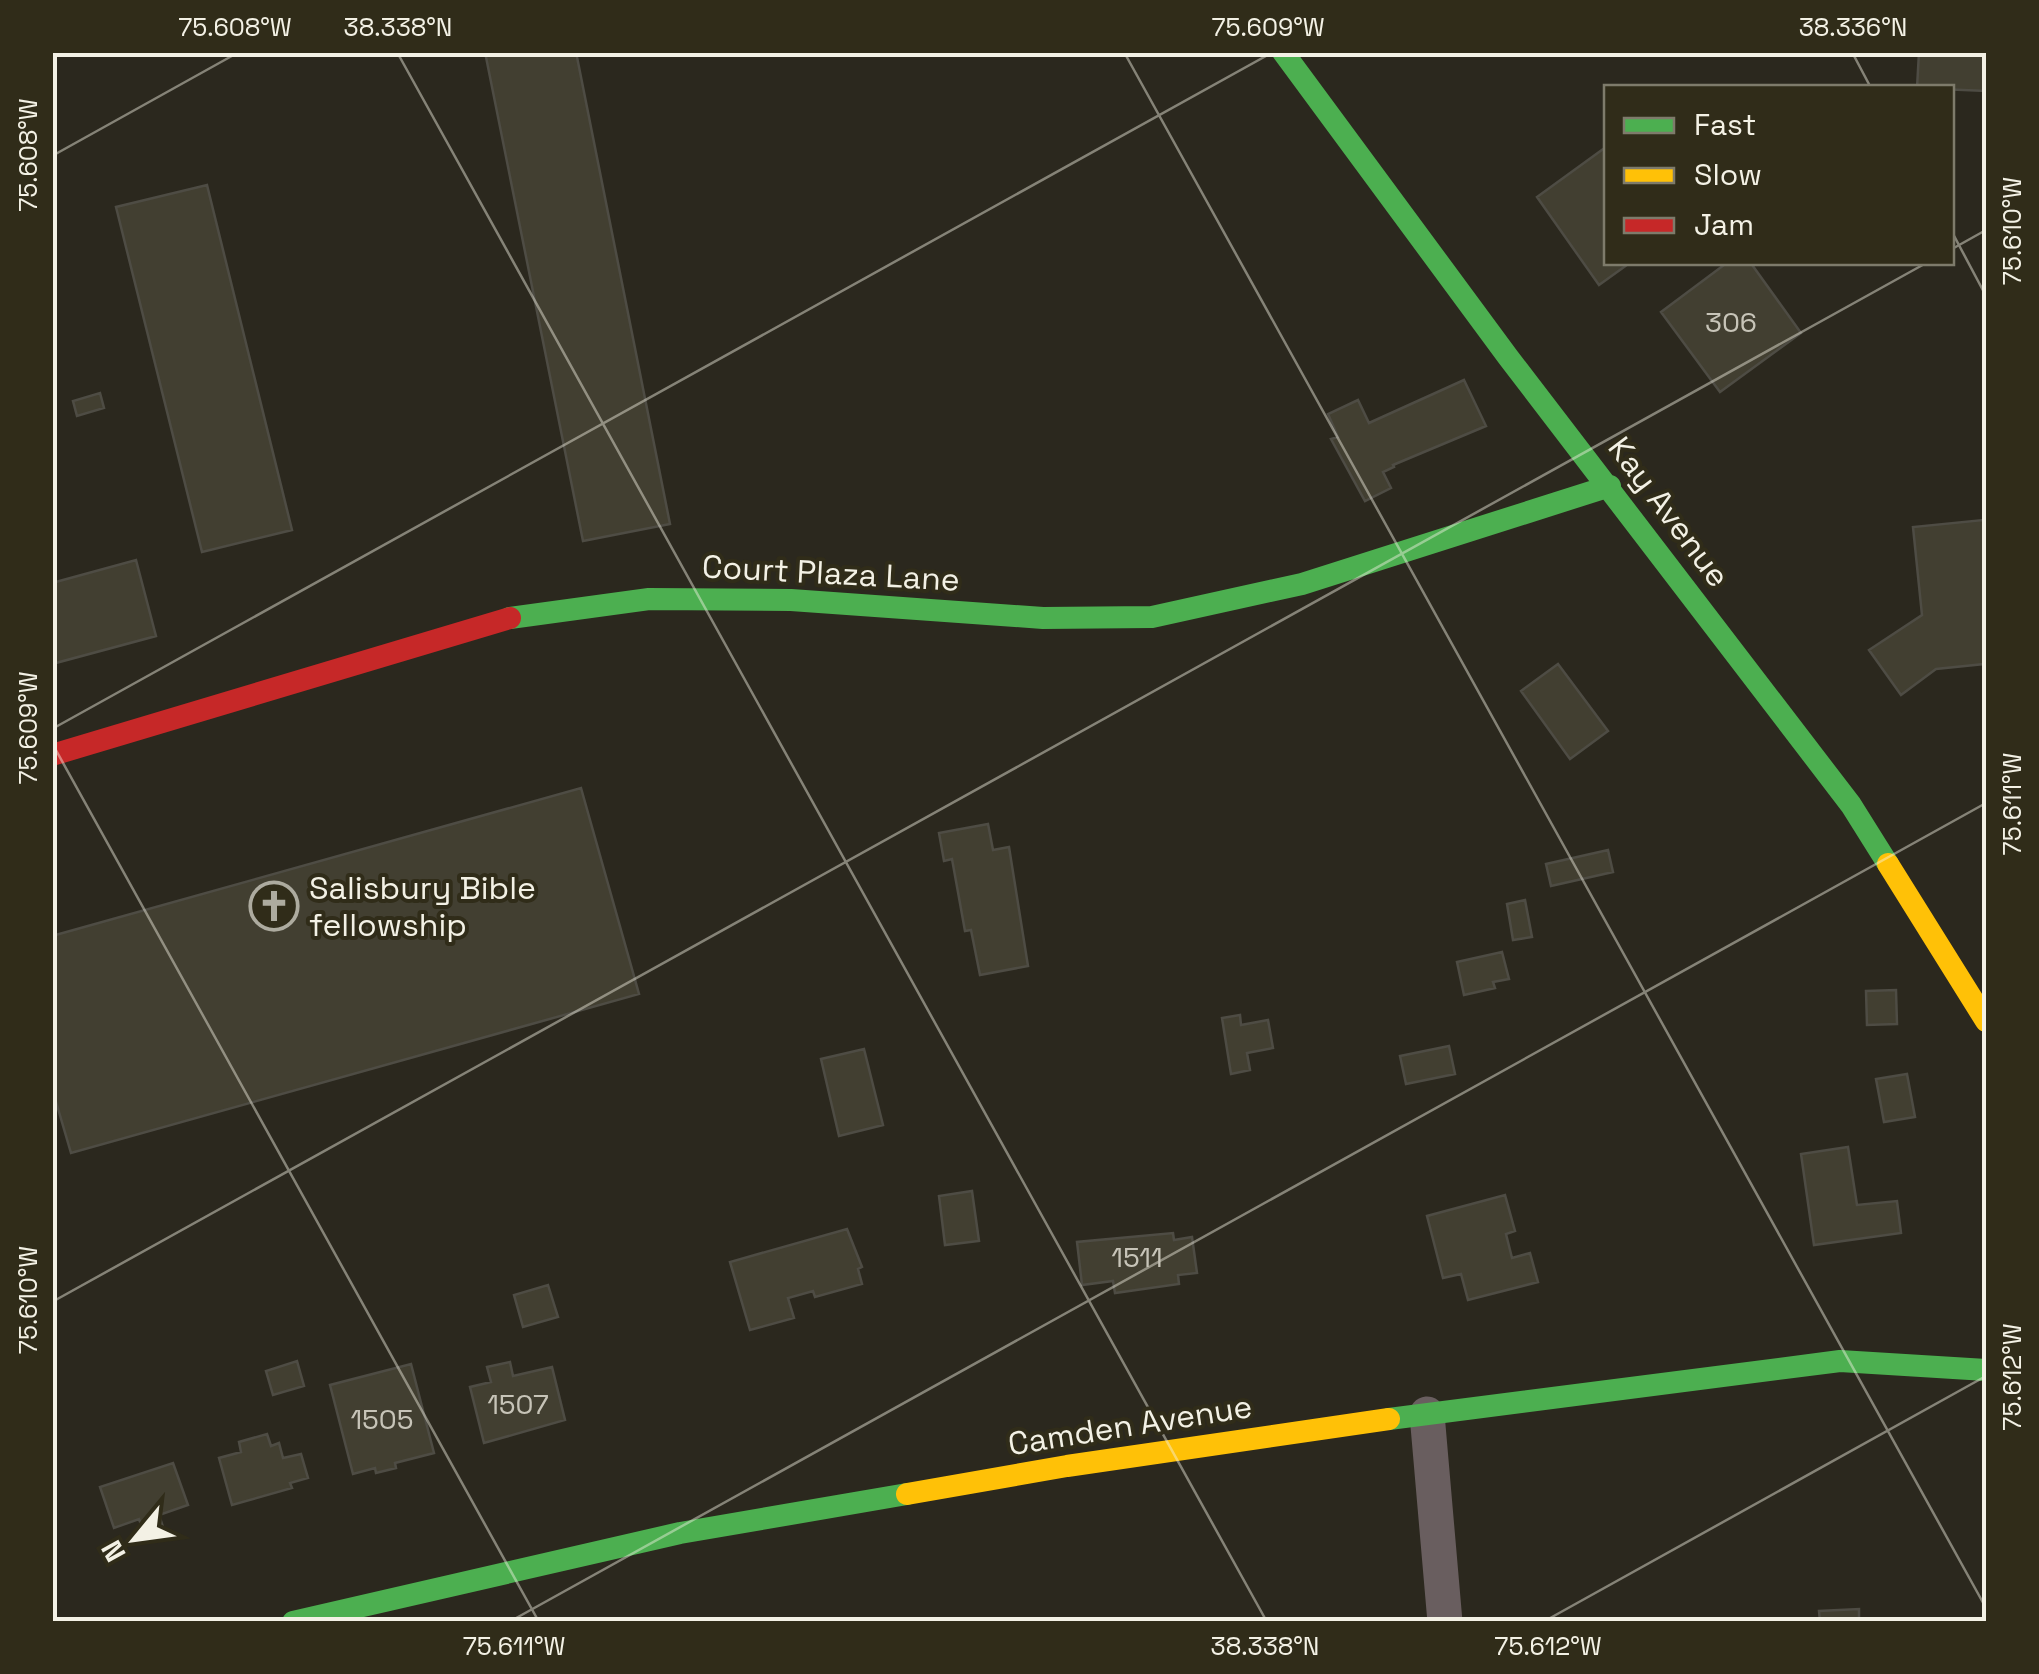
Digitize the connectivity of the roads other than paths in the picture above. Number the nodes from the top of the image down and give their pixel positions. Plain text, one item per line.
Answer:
1 (1283, 52) edge
2 (1610, 486) junction
3 (52, 756) edge
4 (1986, 1021) edge
5 (1986, 1370) edge
6 (1426, 1414) junction
7 (293, 1622) edge
8 (1445, 1622) edge

1 - 2 street, Kay Avenue
2 - 3 street, Court Plaza Lane
2 - 4 street, Kay Avenue
5 - 6 street, Camden Avenue
6 - 7 street, Camden Avenue
6 - 8 street

